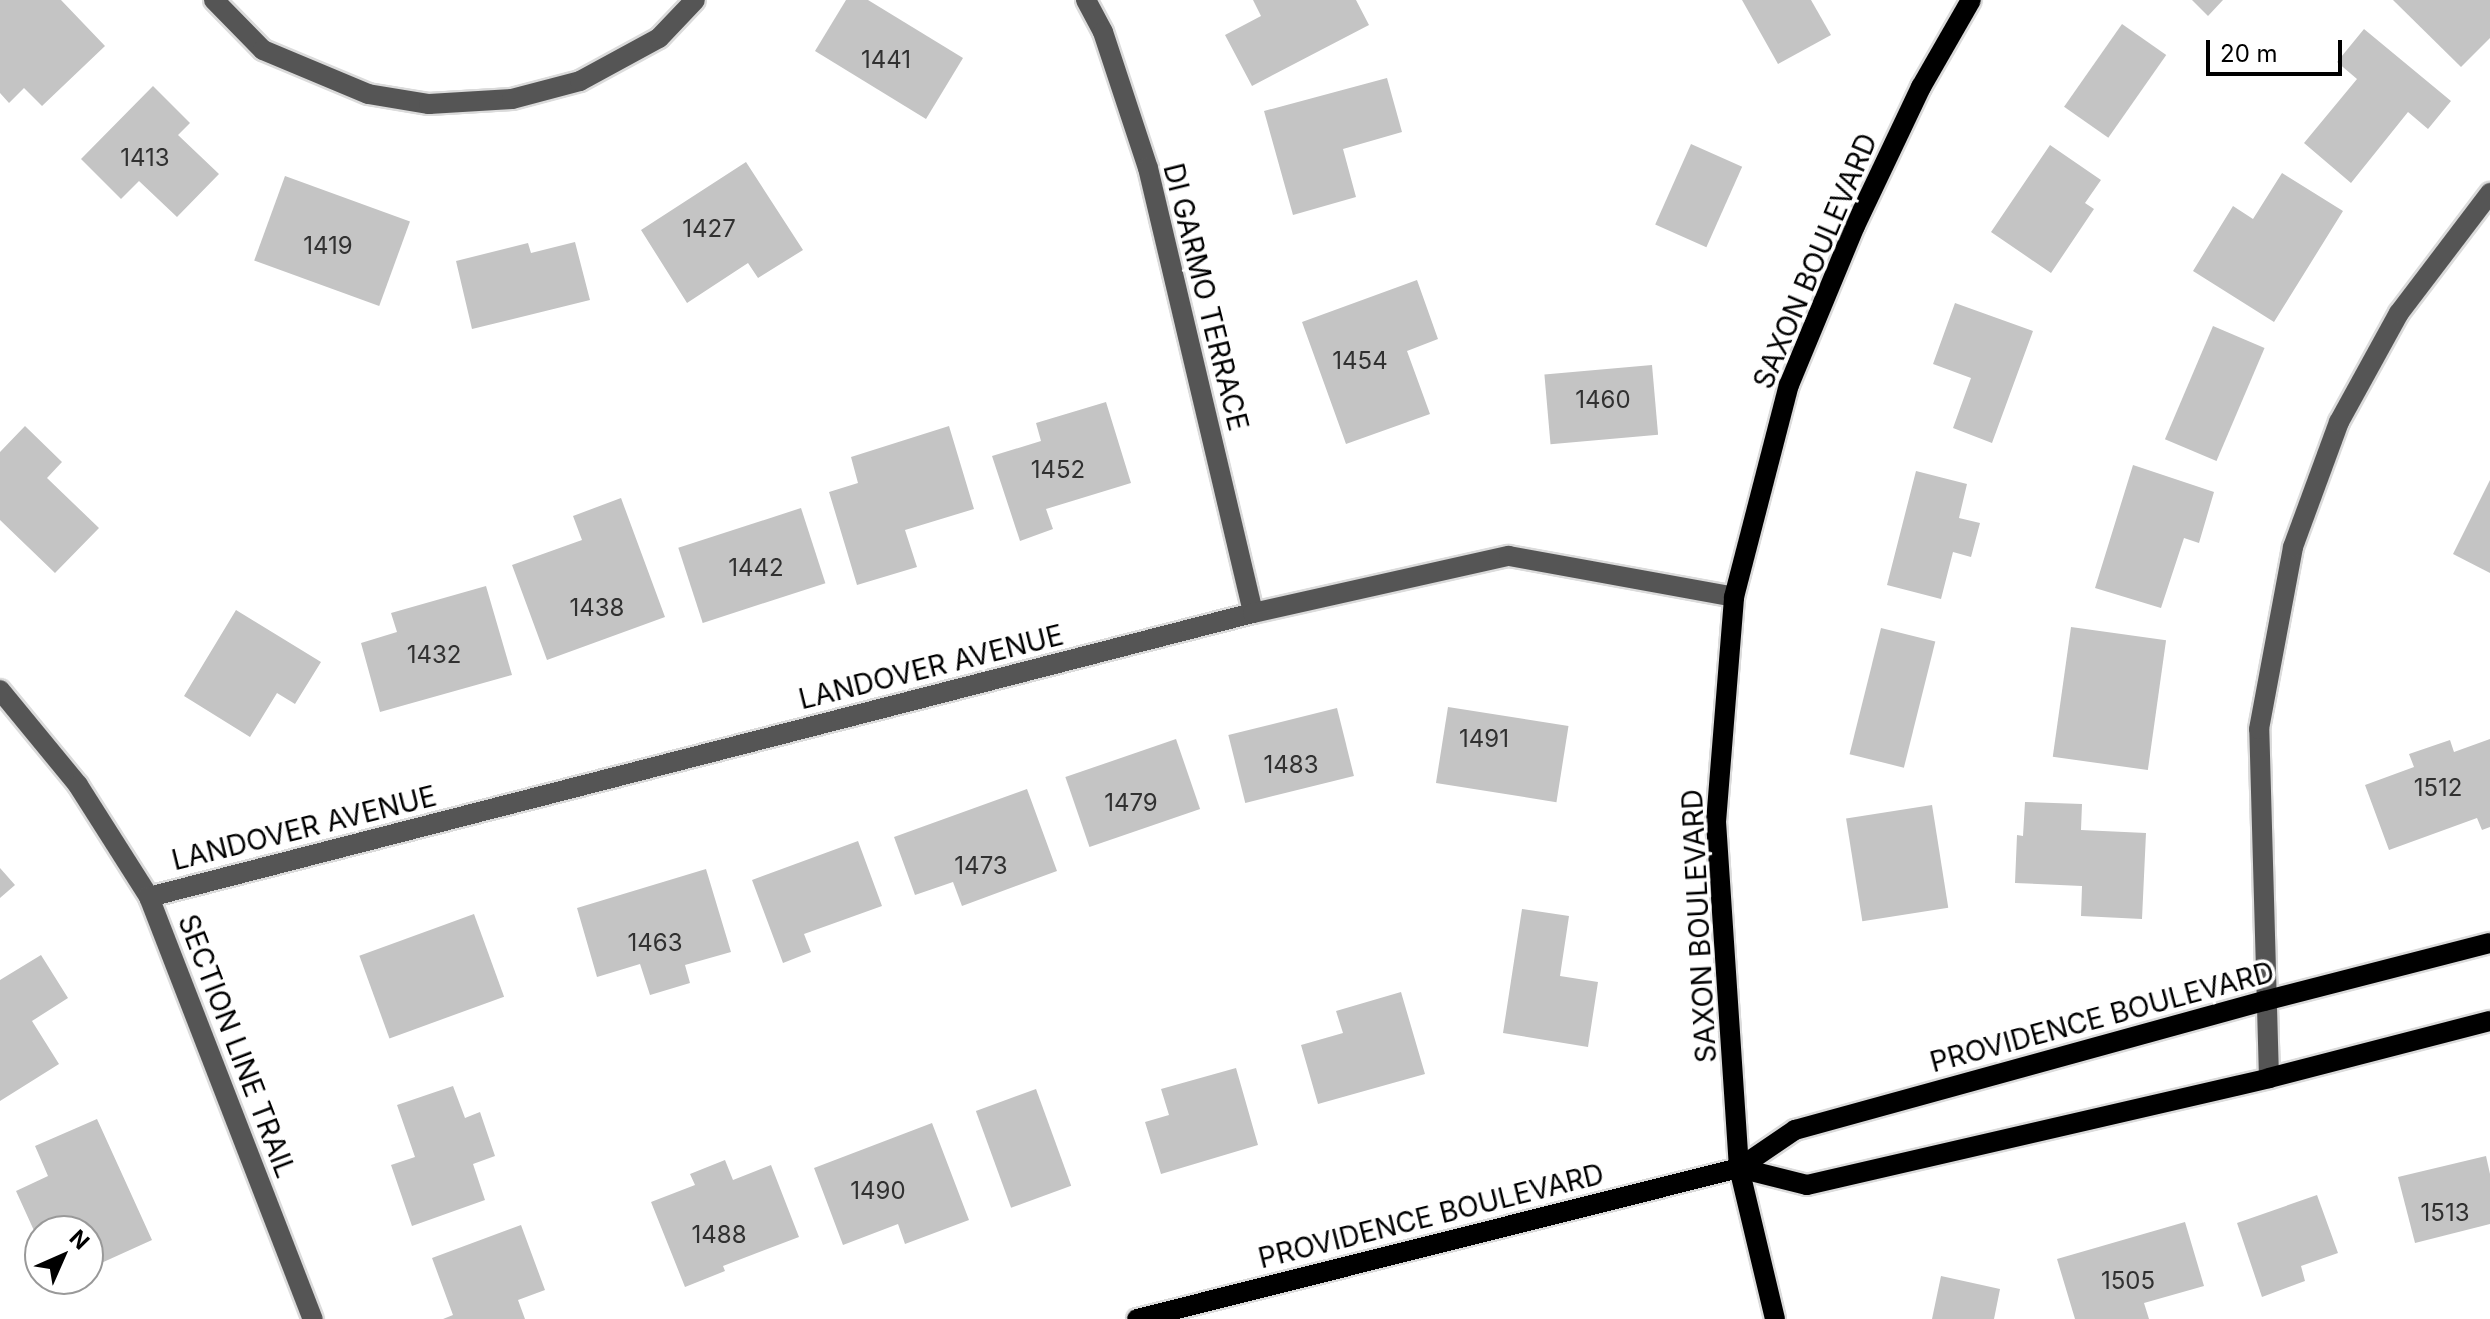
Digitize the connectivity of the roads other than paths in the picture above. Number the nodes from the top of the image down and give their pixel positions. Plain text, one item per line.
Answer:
1 (214, 0) edge
2 (695, 0) edge
3 (1086, 0) edge
4 (1971, 0) edge
5 (2490, 193) edge
6 (1734, 597) junction
7 (1253, 613) junction
8 (0, 690) edge
9 (149, 897) junction
10 (2490, 943) edge
11 (2264, 1001) junction
12 (2490, 1021) edge
13 (2269, 1078) junction
14 (1739, 1168) junction
15 (313, 1319) edge
16 (1137, 1319) edge
17 (1775, 1319) edge

1 - 2 street
3 - 7 street, DI GARMO TERRACE
4 - 6 main road, SAXON BOULEVARD
5 - 11 street
6 - 7 street, LANDOVER AVENUE
6 - 14 main road, SAXON BOULEVARD
7 - 9 street, LANDOVER AVENUE
8 - 9 street, SECTION LINE TRAIL
9 - 15 street, SECTION LINE TRAIL
10 - 11 main road, PROVIDENCE BOULEVARD
11 - 13 street
11 - 14 main road, PROVIDENCE BOULEVARD
12 - 13 main road, PROVIDENCE BOULEVARD
13 - 14 main road, PROVIDENCE BOULEVARD
14 - 16 main road, PROVIDENCE BOULEVARD
14 - 17 main road, SAXON BOULEVARD

